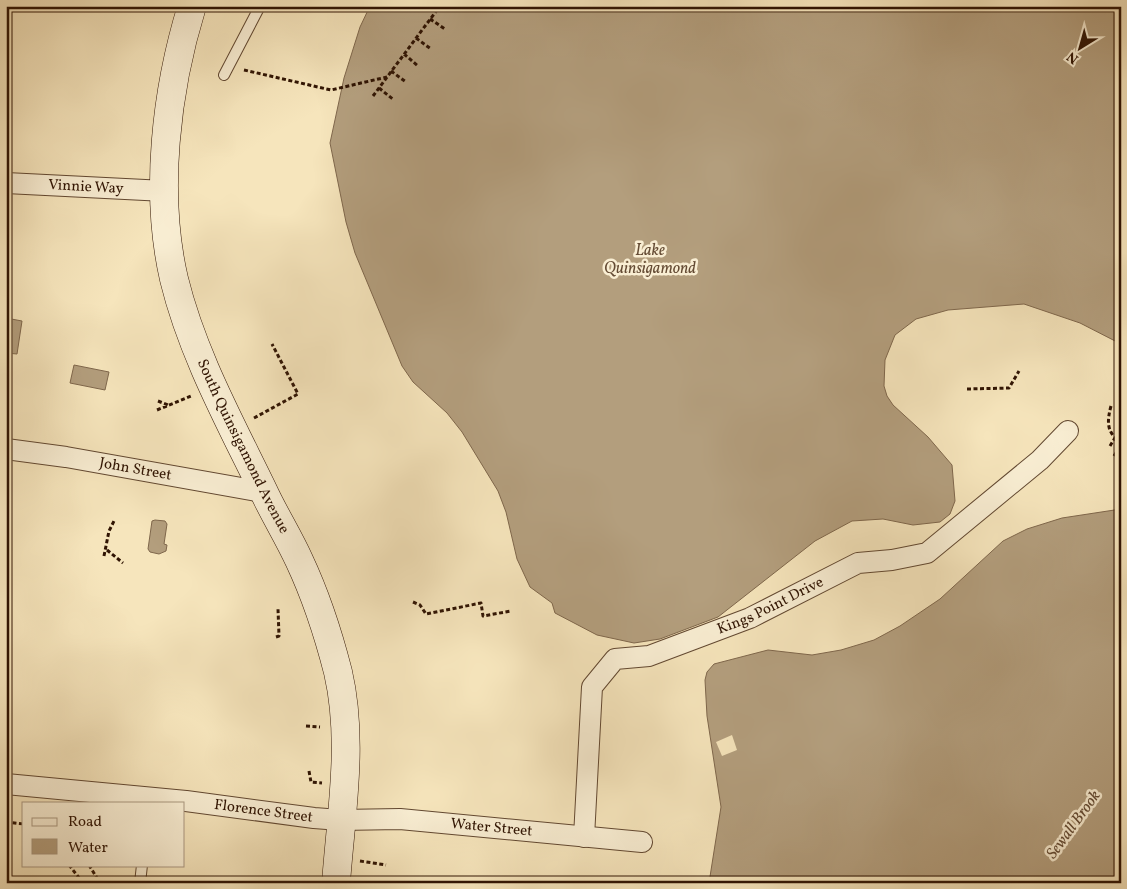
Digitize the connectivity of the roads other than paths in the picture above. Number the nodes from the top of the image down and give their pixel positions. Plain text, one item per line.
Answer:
1 (192, 6) edge
2 (260, 6) edge
3 (226, 70) road end
4 (6, 183) edge
5 (165, 190) junction
6 (1068, 431) dead end
7 (6, 450) edge
8 (264, 492) junction
9 (6, 784) edge
10 (149, 800) edge
11 (168, 802) edge
12 (185, 804) edge
13 (340, 820) junction
14 (584, 837) junction
15 (642, 842) dead end
16 (142, 866) edge
17 (140, 883) edge
18 (336, 883) edge

1 - 5 main road, South Quinsigamond Avenue
2 - 3 lane
4 - 5 street, Vinnie Way
5 - 8 main road, South Quinsigamond Avenue
6 - 14 street, Kings Point Drive
7 - 8 street, John Street
8 - 13 main road, South Quinsigamond Avenue
9 - 10 street, Florence Street
10 - 11 street, Florence Street
12 - 13 street, Florence Street
13 - 14 street, Water Street
13 - 18 main road, South Quinsigamond Avenue
14 - 15 street, Water Street
16 - 17 lane

